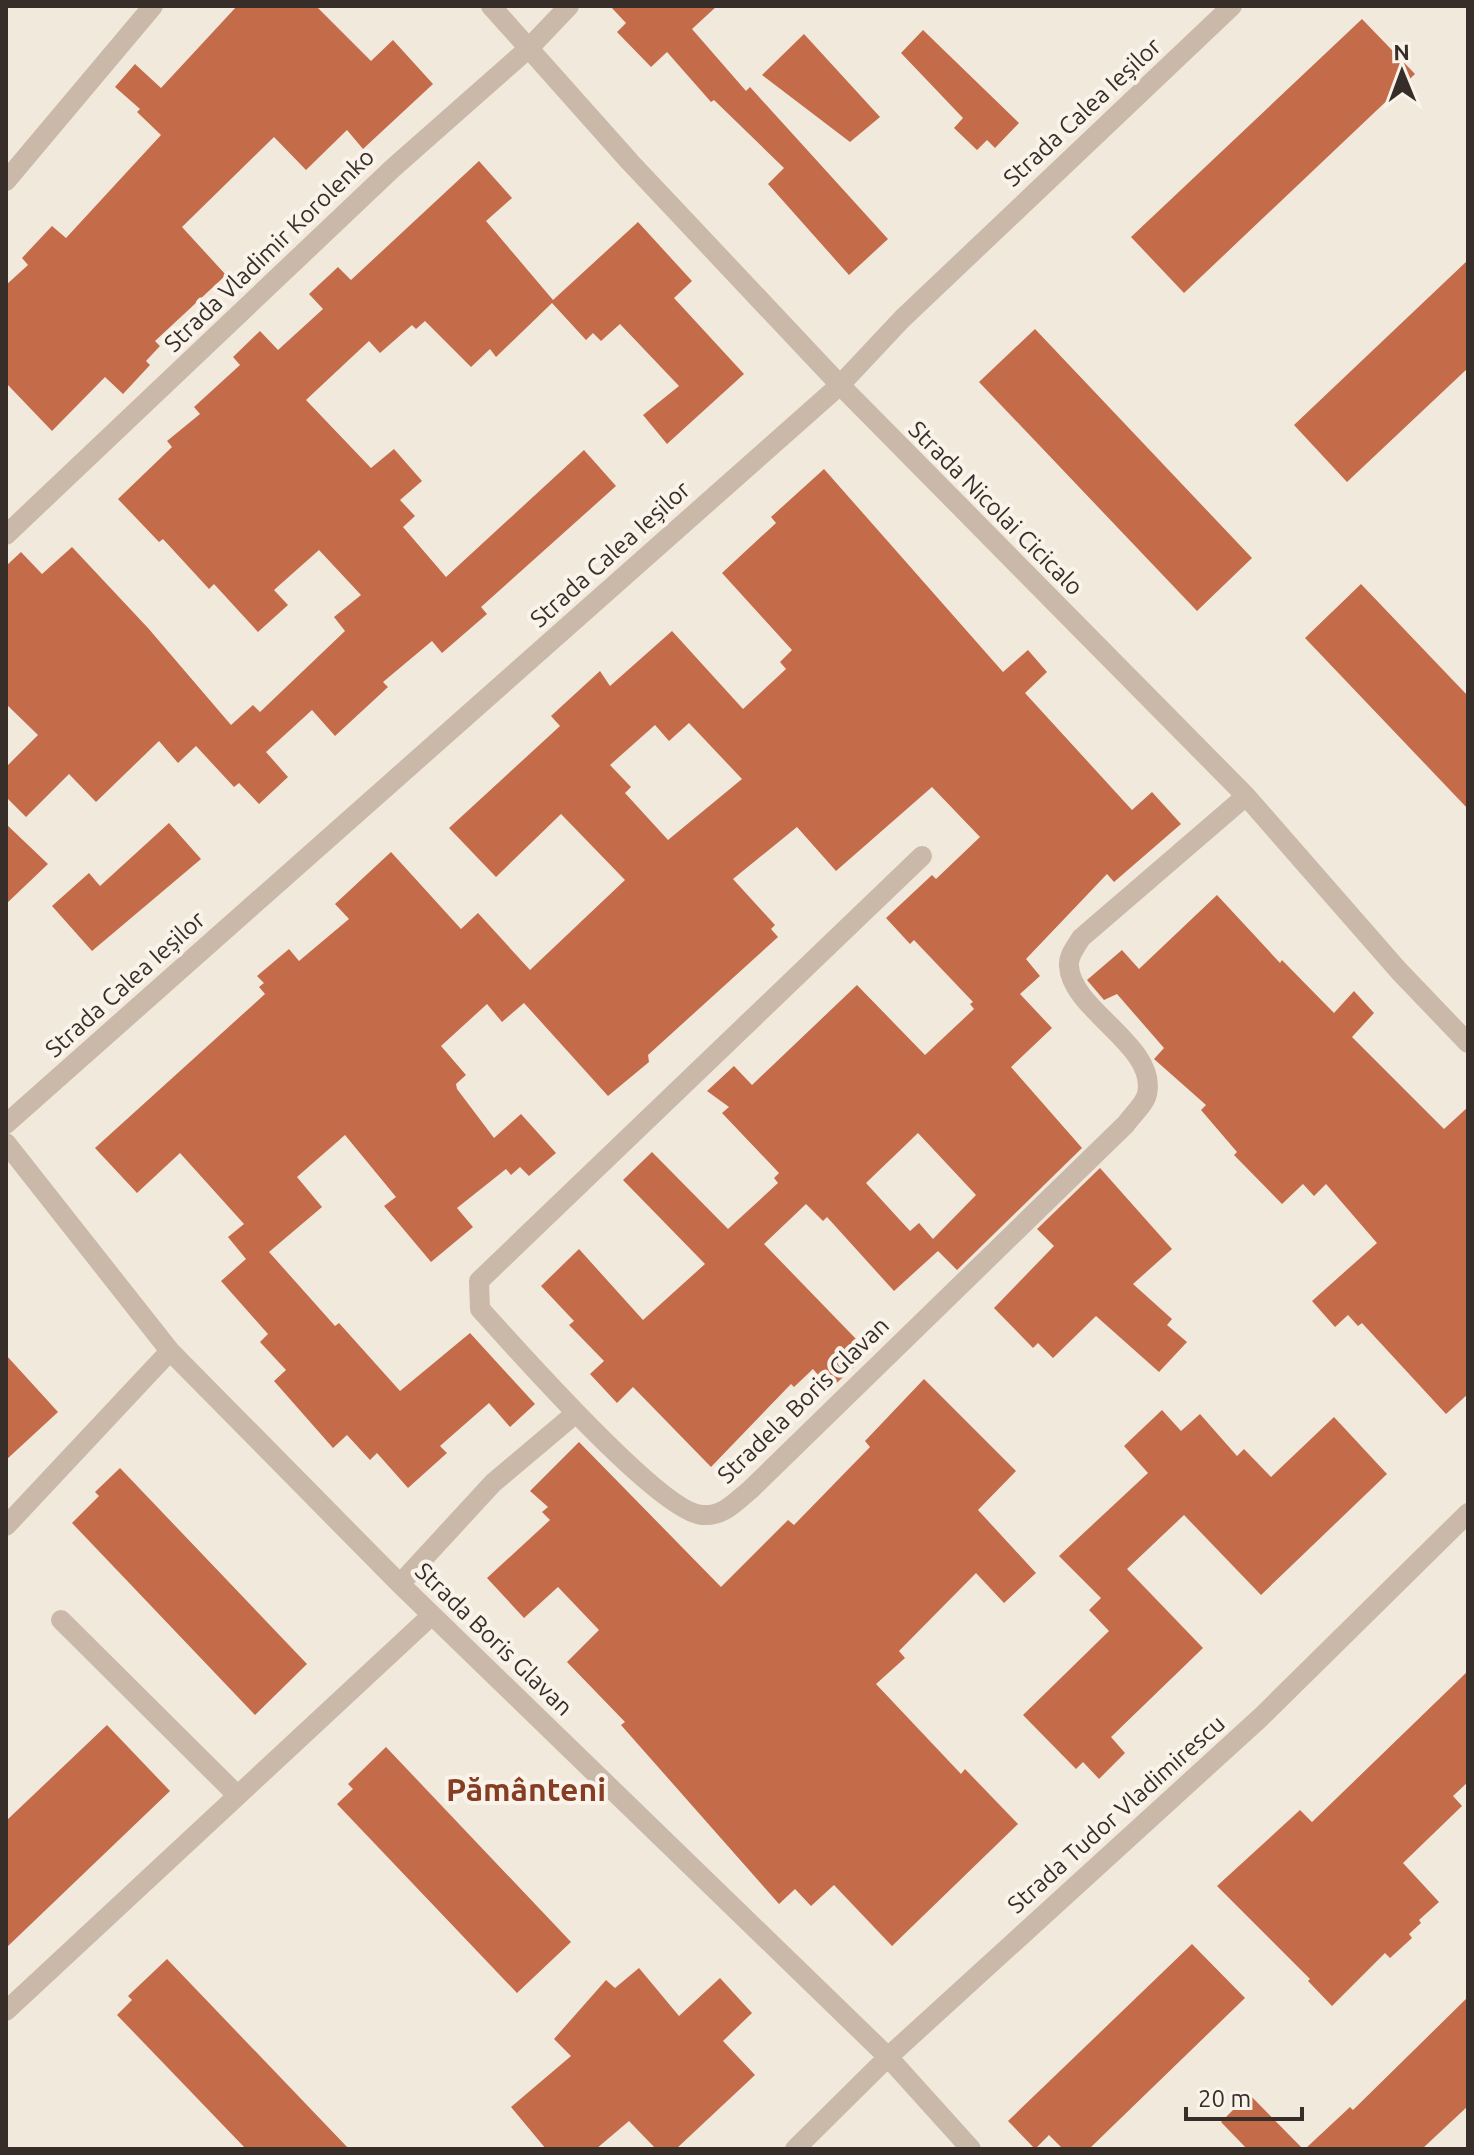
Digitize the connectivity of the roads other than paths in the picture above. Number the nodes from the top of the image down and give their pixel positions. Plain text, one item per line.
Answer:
1 (153, 6) edge
2 (491, 6) edge
3 (569, 6) edge
4 (1232, 6) edge
5 (529, 48) junction
6 (6, 181) edge
7 (840, 385) junction
8 (6, 535) edge
9 (1246, 796) junction
10 (922, 856) dead end
11 (1468, 1043) edge
12 (6, 1124) edge
13 (6, 1143) edge
14 (170, 1351) junction
15 (576, 1413) junction
16 (1468, 1513) edge
17 (6, 1526) edge
18 (400, 1584) junction
19 (432, 1615) junction
20 (61, 1620) dead end
21 (236, 1794) junction
22 (6, 2011) edge
23 (888, 2057) junction
24 (795, 2149) edge
25 (971, 2149) edge

1 - 6 street
2 - 5 street, Strada Nicolai Cicicalo
3 - 5 street, Strada Vladimir Korolenko
4 - 7 street, Strada Calea Ieșilor
5 - 7 street, Strada Nicolai Cicicalo
5 - 8 street, Strada Vladimir Korolenko
7 - 9 street, Strada Nicolai Cicicalo
7 - 12 street, Strada Calea Ieșilor
9 - 11 street, Strada Nicolai Cicicalo
9 - 15 street, Stradela Boris Glavan
10 - 15 street, Stradela Boris Glavan
13 - 14 street, Strada Boris Glavan
14 - 17 street
14 - 18 street, Strada Boris Glavan
15 - 18 street
16 - 23 street, Strada Tudor Vladimirescu
18 - 19 street, Strada Boris Glavan
19 - 21 street
19 - 23 street, Strada Boris Glavan
20 - 21 street
21 - 22 street
23 - 24 street, Strada Tudor Vladimirescu
23 - 25 street, Strada Boris Glavan

